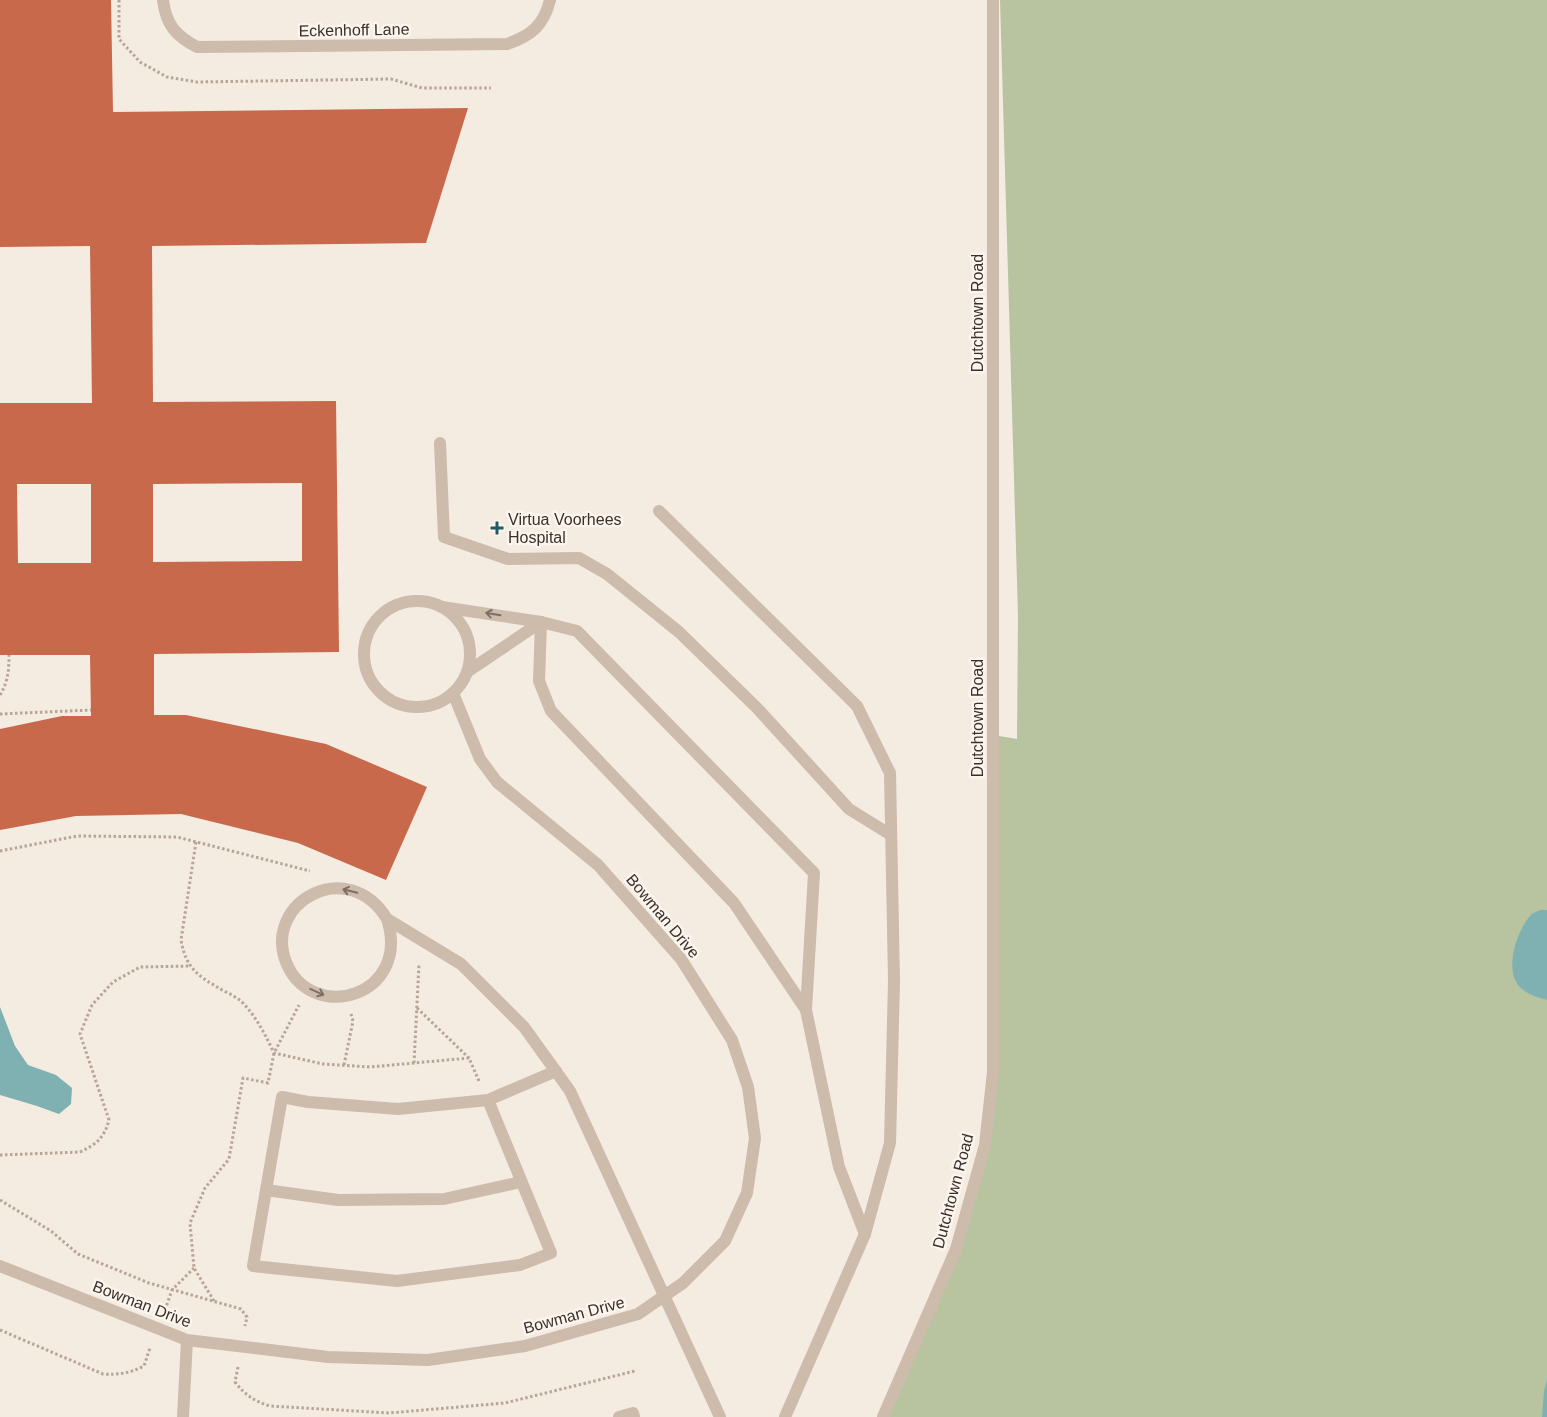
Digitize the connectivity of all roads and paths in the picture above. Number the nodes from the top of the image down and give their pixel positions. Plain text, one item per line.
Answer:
1 (119, 0) edge
2 (163, 0) edge
3 (550, 0) edge
4 (993, 0) edge
5 (492, 88) dead end
6 (440, 443) dead end
7 (659, 511) dead end
8 (442, 606) junction
9 (541, 622) junction
10 (9, 655) dead end
11 (468, 672) junction
12 (453, 693) junction
13 (0, 695) edge
14 (91, 710) dead end
15 (0, 714) edge
16 (891, 835) junction
17 (0, 851) edge
18 (310, 871) dead end
19 (387, 919) junction
20 (420, 940) junction
21 (190, 966) dead end
22 (345, 997) junction
23 (417, 1008) junction
24 (806, 1010) junction
25 (274, 1053) dead end
26 (470, 1058) dead end
27 (414, 1063) dead end
28 (344, 1065) dead end
29 (556, 1071) junction
30 (488, 1100) junction
31 (0, 1155) edge
32 (521, 1182) junction
33 (266, 1190) junction
34 (0, 1200) edge
35 (865, 1234) junction
36 (0, 1266) edge
37 (194, 1268) junction
38 (172, 1290) junction
39 (664, 1296) junction
40 (215, 1301) junction
41 (158, 1328) junction
42 (0, 1330) edge
43 (187, 1340) junction
44 (241, 1347) junction
45 (634, 1371) dead end
46 (183, 1417) edge
47 (619, 1417) edge
48 (634, 1417) edge
49 (720, 1417) edge
50 (785, 1417) edge
51 (883, 1417) edge

1 - 5 path
2 - 3 street, Eckenhoff Lane
4 - 51 street, Dutchtown Road
6 - 16 street
7 - 16 street
9 -> 8 street
8 - 11 street
8 - 12 street
9 - 11 street
9 - 24 street
9 - 24 street
10 - 13 path
11 - 12 street
12 - 39 street, Bowman Drive
14 - 15 path
16 - 35 street
17 - 18 path
19 - 20 street
19 - 22 street
19 -> 22 street
20 - 23 path
20 - 29 street
21 - 31 path
22 - 28 path
23 - 26 path
23 - 27 path
24 - 35 street
25 - 37 path
29 - 30 street
29 - 39 street
30 - 32 street
30 - 33 street
32 - 33 street
32 - 33 street
34 - 38 path
35 - 50 street
36 - 41 street, Bowman Drive
37 - 38 path
37 - 40 path
38 - 40 path
38 - 41 path
39 - 44 street, Bowman Drive
39 - 49 street
40 - 44 path
41 - 42 path
41 - 43 street, Bowman Drive
43 - 44 street, Bowman Drive
43 - 46 street
44 - 45 path
47 - 48 street

